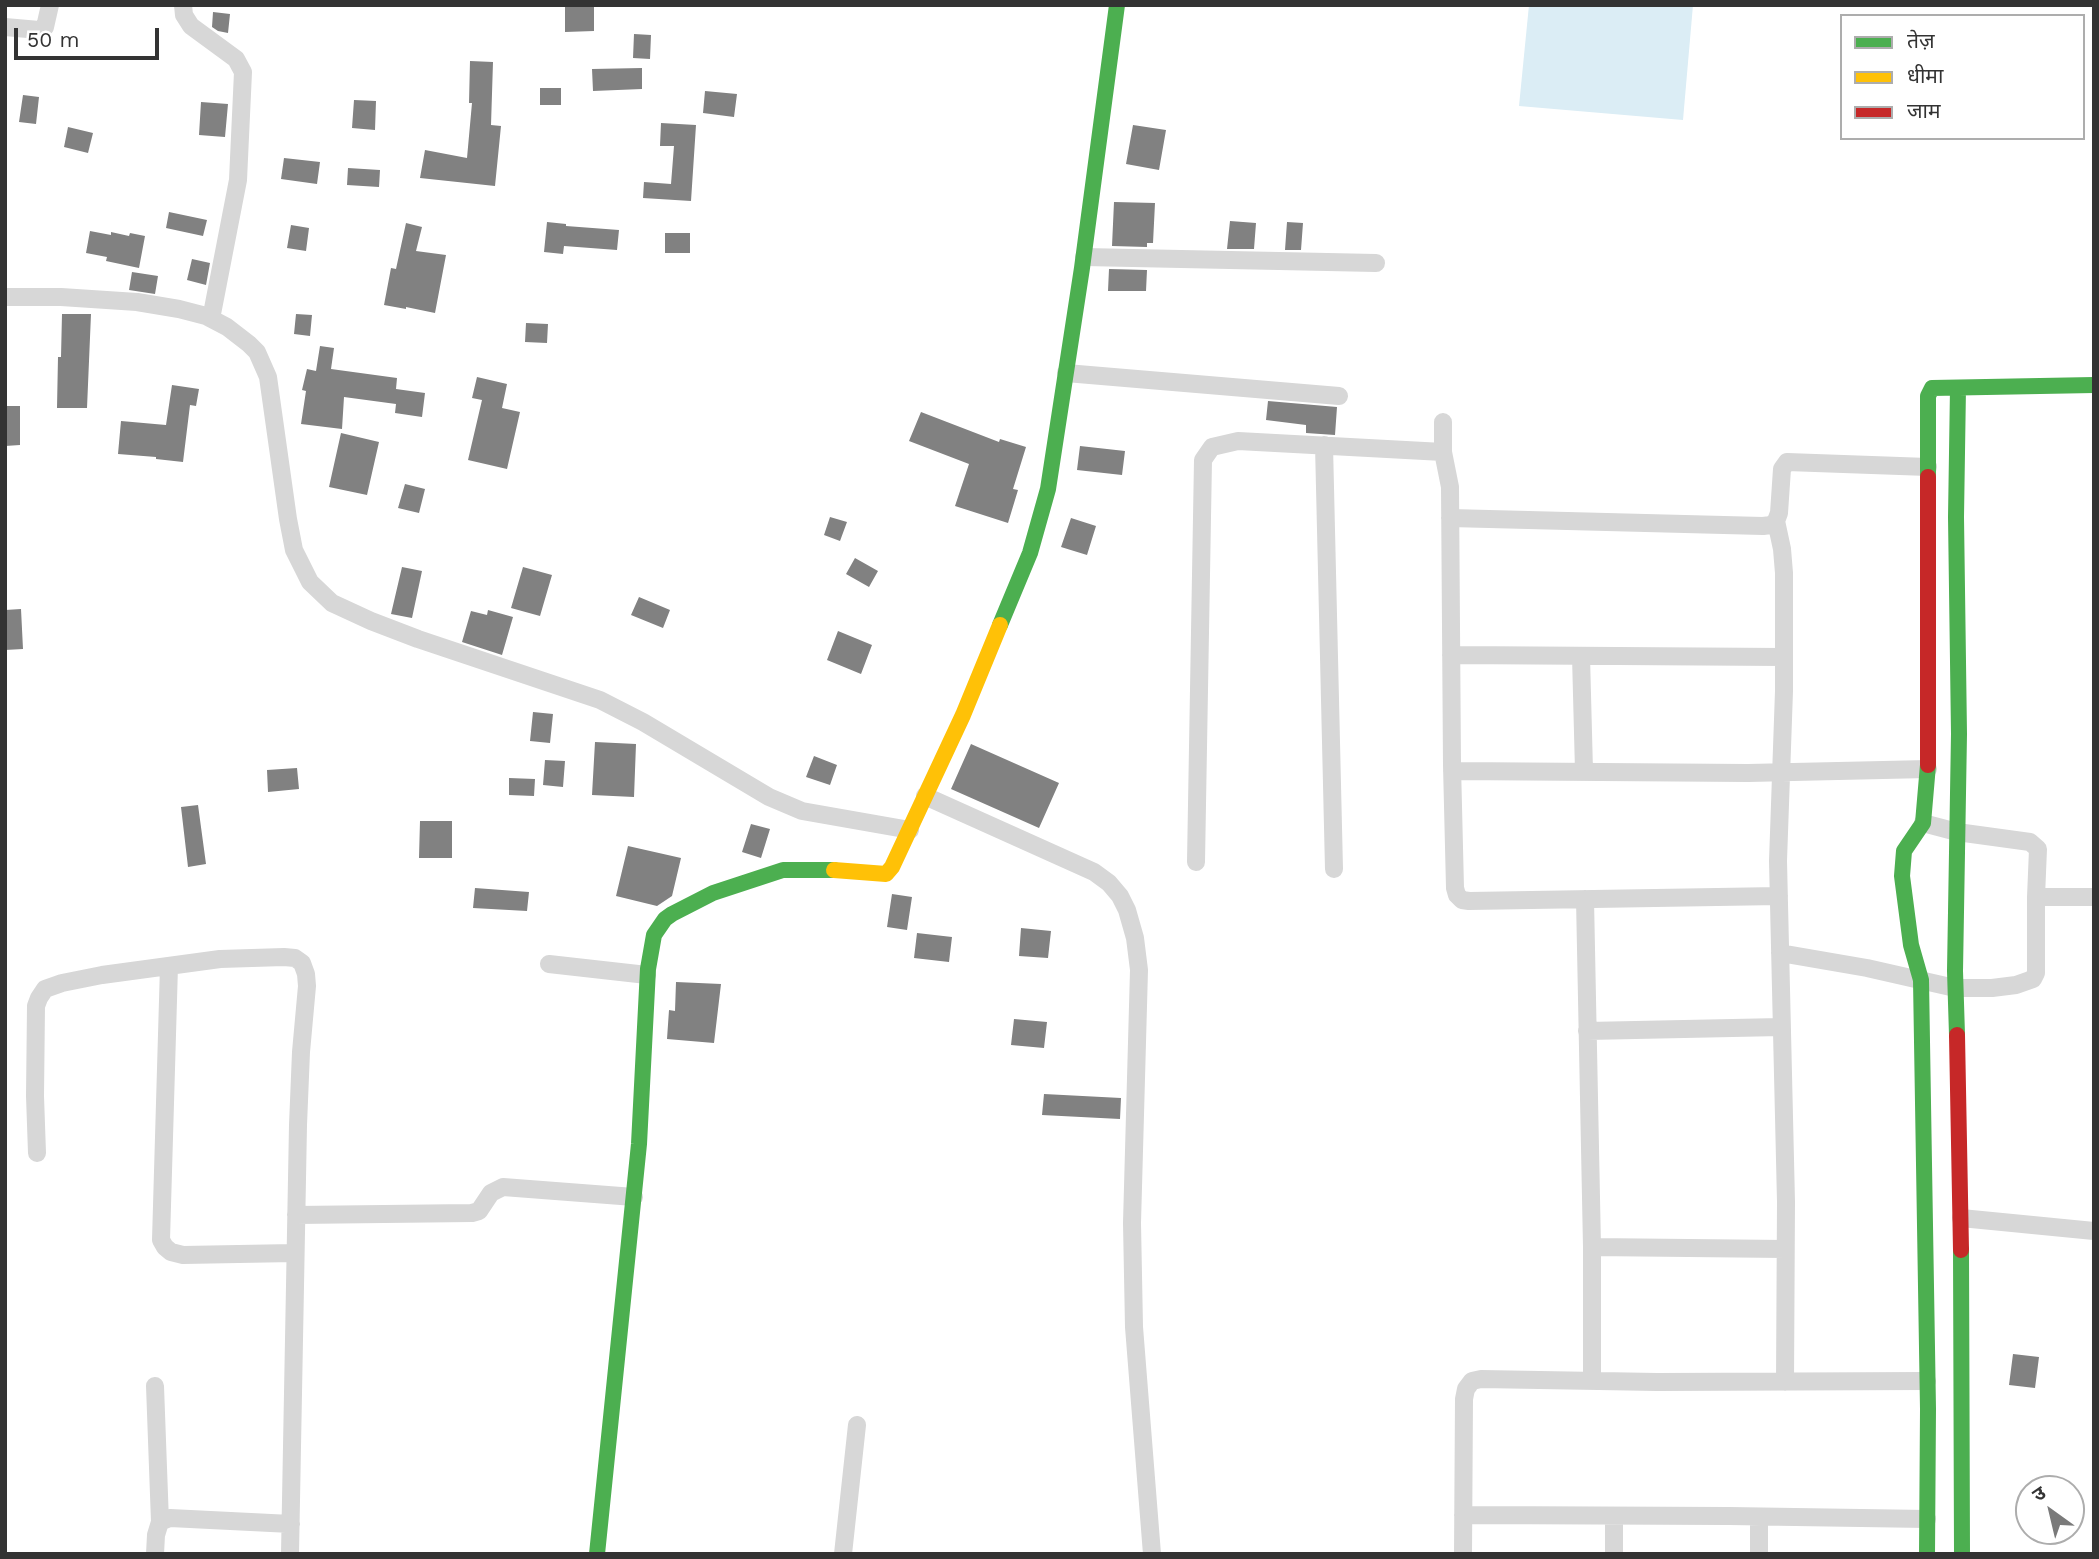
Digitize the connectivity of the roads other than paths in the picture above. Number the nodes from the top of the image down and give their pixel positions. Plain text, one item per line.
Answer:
1 (50, 5) edge
2 (183, 5) edge
3 (1116, 5) edge
4 (5, 27) edge
5 (1084, 257) junction
6 (1376, 263) dead end
7 (5, 297) edge
8 (211, 319) junction
9 (1066, 373) junction
10 (2094, 385) edge
11 (1958, 388) junction
12 (1339, 396) dead end
13 (1443, 422) dead end
14 (1324, 445) junction
15 (1443, 452) junction
16 (1928, 467) junction
17 (1450, 518) junction
18 (1776, 521) junction
19 (1451, 655) junction
20 (1581, 656) junction
21 (1784, 657) junction
22 (1927, 769) junction
23 (1452, 771) junction
24 (1584, 771) junction
25 (1781, 772) junction
26 (925, 796) junction
27 (1923, 823) junction
28 (910, 830) junction
29 (1957, 832) junction
30 (1196, 862) dead end
31 (1334, 869) dead end
32 (1779, 896) junction
33 (2036, 897) junction
34 (2094, 897) edge
35 (1585, 899) junction
36 (1780, 953) junction
37 (549, 964) dead end
38 (169, 966) junction
39 (648, 975) junction
40 (1921, 980) junction
41 (1955, 988) junction
42 (1782, 1027) junction
43 (1587, 1031) junction
44 (37, 1153) dead end
45 (634, 1197) junction
46 (296, 1215) junction
47 (1961, 1217) junction
48 (2094, 1231) edge
49 (1592, 1247) junction
50 (1786, 1249) junction
51 (294, 1253) junction
52 (1592, 1381) junction
53 (1927, 1381) junction
54 (1785, 1382) junction
55 (155, 1386) dead end
56 (1928, 1409) junction
57 (1962, 1411) junction
58 (857, 1425) dead end
59 (1463, 1515) junction
60 (1614, 1516) junction
61 (1759, 1517) junction
62 (1927, 1520) junction
63 (160, 1522) junction
64 (291, 1524) junction
65 (155, 1554) edge
66 (290, 1554) edge
67 (597, 1554) edge
68 (843, 1554) edge
69 (1152, 1554) edge
70 (1463, 1554) edge
71 (1614, 1554) edge
72 (1759, 1554) edge
73 (1927, 1554) edge
74 (1962, 1554) edge

1 - 4 street
2 - 8 street
3 - 5 street
5 - 6 street
5 - 9 street
7 - 8 street
8 - 28 street
9 - 12 street
9 - 26 street
10 - 11 street
11 - 16 street
11 - 29 street
13 - 15 street
14 - 15 street
14 - 30 street
14 - 31 street
15 - 17 street
16 - 18 street
16 - 22 street
17 - 18 street
17 - 19 street
18 - 21 street
19 - 20 street
19 - 23 street
20 - 21 street
20 - 24 street
21 - 25 street
22 - 25 street
22 - 27 street
23 - 24 street
23 - 35 street
24 - 25 street
25 - 32 street
26 - 28 street
26 - 69 street
27 - 29 street
27 - 40 street
28 - 39 street
29 - 33 street
29 - 41 street
32 - 35 street
32 - 36 street
33 - 34 street
33 - 41 street
35 - 43 street
36 - 40 street
36 - 42 street
37 - 39 street
38 - 44 street
38 - 46 street
38 - 51 street
39 - 45 street
40 - 41 street
40 - 53 street
41 - 47 street
42 - 43 street
42 - 50 street
43 - 49 street
45 - 46 street
45 - 67 street
46 - 51 street
47 - 48 street
47 - 57 street
49 - 50 street
49 - 52 street
50 - 54 street
51 - 64 street
52 - 54 street
52 - 59 street
53 - 54 street
53 - 56 street
55 - 63 street
56 - 57 street
56 - 62 street
57 - 74 street
58 - 68 street
59 - 60 street
59 - 70 street
60 - 61 street
60 - 71 street
61 - 62 street
61 - 72 street
62 - 73 street
63 - 64 street
63 - 65 street
64 - 66 street

